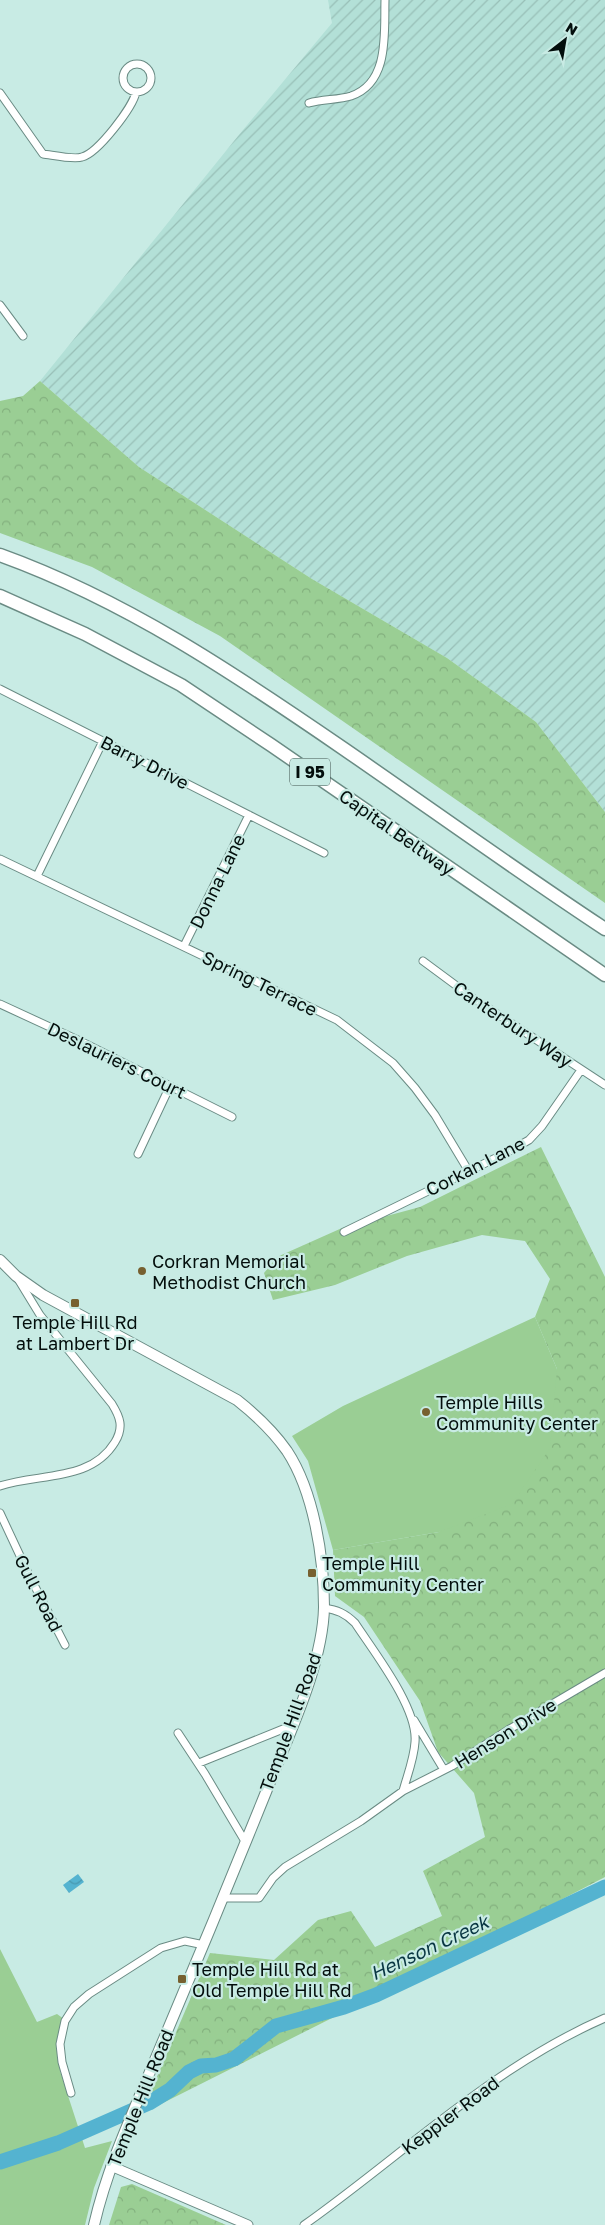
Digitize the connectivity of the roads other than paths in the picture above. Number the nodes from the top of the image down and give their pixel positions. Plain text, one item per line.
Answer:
1 (385, 0) edge
2 (136, 92) junction
3 (0, 93) edge
4 (309, 103) dead end
5 (0, 306) edge
6 (23, 336) dead end
7 (0, 555) edge
8 (0, 596) edge
9 (0, 689) edge
10 (104, 741) junction
11 (249, 815) junction
12 (324, 853) dead end
13 (0, 859) edge
14 (37, 876) junction
15 (605, 929) edge
16 (184, 946) junction
17 (423, 962) dead end
18 (605, 975) edge
19 (0, 1004) edge
20 (580, 1070) junction
21 (170, 1086) junction
22 (605, 1086) edge
23 (232, 1117) dead end
24 (138, 1154) dead end
25 (468, 1170) junction
26 (344, 1232) dead end
27 (0, 1260) edge
28 (16, 1276) junction
29 (0, 1486) edge
30 (0, 1513) edge
31 (324, 1608) junction
32 (65, 1645) dead end
33 (605, 1673) edge
34 (410, 1714) junction
35 (293, 1725) junction
36 (178, 1733) dead end
37 (199, 1763) junction
38 (444, 1770) junction
39 (403, 1792) junction
40 (246, 1844) junction
41 (223, 1898) junction
42 (204, 1944) junction
43 (605, 2018) edge
44 (71, 2093) dead end
45 (111, 2166) junction
46 (94, 2225) edge
47 (248, 2225) edge
48 (304, 2225) edge

1 - 4 street
2 - 2 street
2 - 3 street
5 - 6 street
7 - 15 highway, I 95
8 - 18 highway, Capital Beltway / I 95
9 - 10 street, Barry Drive
10 - 11 street, Barry Drive
10 - 14 street
11 - 12 street, Barry Drive
11 - 16 street, Donna Lane
13 - 14 street, Spring Terrace
14 - 16 street, Spring Terrace
16 - 25 street, Spring Terrace
17 - 20 street, Canterbury Way
19 - 21 street, Deslauriers Court
20 - 22 street, Canterbury Way
20 - 25 street, Corkan Lane
21 - 23 street, Deslauriers Court
21 - 24 street
25 - 26 street, Corkan Lane
27 - 28 main road, Temple Hill Road
28 - 29 street
28 - 31 main road, Temple Hill Road
30 - 32 street, Gull Road
31 - 34 street
31 - 35 main road, Temple Hill Road
33 - 38 street, Henson Drive
34 - 38 street
34 - 39 street
35 - 37 street
35 - 40 main road, Temple Hill Road
36 - 37 street
37 - 40 street
38 - 39 street, Henson Drive
39 - 41 street, Henson Drive
40 - 41 main road, Temple Hill Road
41 - 42 main road, Temple Hill Road
42 - 44 street
42 - 45 main road, Temple Hill Road
43 - 48 street, Keppler Road
45 - 46 main road, Temple Hill Road
45 - 47 street

